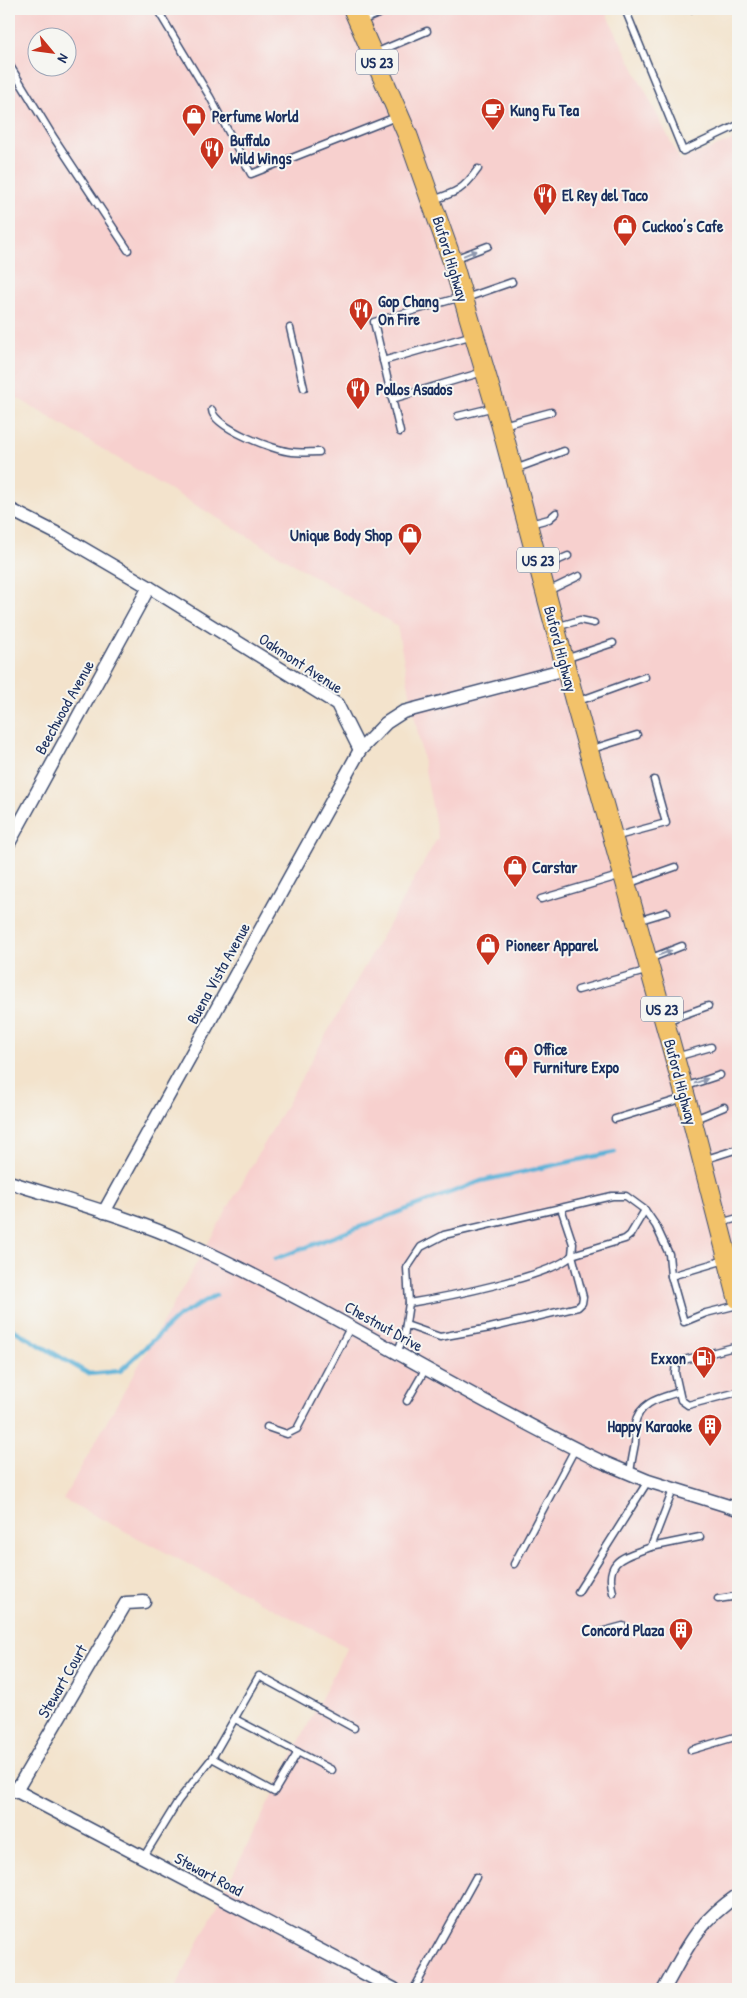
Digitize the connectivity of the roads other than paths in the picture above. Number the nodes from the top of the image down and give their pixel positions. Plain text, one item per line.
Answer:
1 (157, 9) edge
2 (390, 9) edge
3 (625, 9) edge
4 (357, 15) edge
5 (427, 30) dead end
6 (374, 53) junction
7 (9, 64) edge
8 (400, 115) junction
9 (738, 125) edge
10 (478, 169) dead end
11 (433, 200) junction
12 (488, 246) dead end
13 (128, 250) dead end
14 (452, 260) junction
15 (512, 282) dead end
16 (463, 297) junction
17 (290, 328) dead end
18 (474, 335) junction
19 (383, 361) junction
20 (484, 372) junction
21 (304, 388) dead end
22 (392, 399) junction
23 (496, 406) junction
24 (212, 410) dead end
25 (552, 412) dead end
26 (458, 416) dead end
27 (501, 425) junction
28 (400, 432) dead end
29 (564, 451) dead end
30 (319, 452) dead end
31 (513, 469) junction
32 (9, 509) edge
33 (556, 513) dead end
34 (528, 524) junction
35 (568, 556) dead end
36 (540, 568) junction
37 (579, 576) dead end
38 (149, 587) junction
39 (546, 592) junction
40 (594, 623) dead end
41 (555, 627) junction
42 (613, 643) dead end
43 (565, 664) junction
44 (645, 677) dead end
45 (575, 702) junction
46 (637, 735) dead end
47 (360, 750) junction
48 (588, 750) junction
49 (654, 780) dead end
50 (612, 837) junction
51 (9, 843) edge
52 (675, 867) dead end
53 (624, 880) junction
54 (541, 899) dead end
55 (667, 912) dead end
56 (636, 922) junction
57 (682, 946) dead end
58 (649, 964) junction
59 (578, 990) dead end
60 (708, 1006) dead end
61 (665, 1022) junction
62 (711, 1047) dead end
63 (674, 1057) junction
64 (720, 1075) dead end
65 (684, 1092) junction
66 (724, 1107) dead end
67 (616, 1119) dead end
68 (692, 1120) junction
69 (738, 1148) edge
70 (702, 1160) junction
71 (9, 1182) edge
72 (561, 1208) junction
73 (645, 1210) junction
74 (104, 1212) junction
75 (738, 1218) edge
76 (719, 1224) junction
77 (572, 1255) junction
78 (733, 1266) edge
79 (671, 1276) junction
80 (738, 1299) edge
81 (409, 1303) junction
82 (738, 1305) edge
83 (351, 1326) junction
84 (406, 1326) junction
85 (738, 1346) edge
86 (397, 1352) junction
87 (426, 1367) junction
88 (679, 1392) junction
89 (738, 1392) edge
90 (406, 1401) dead end
91 (267, 1427) dead end
92 (575, 1449) junction
93 (630, 1474) junction
94 (648, 1481) junction
95 (672, 1490) junction
96 (738, 1509) edge
97 (700, 1537) dead end
98 (652, 1547) junction
99 (514, 1564) dead end
100 (578, 1592) dead end
101 (613, 1594) dead end
102 (738, 1596) edge
103 (718, 1599) dead end
104 (144, 1602) dead end
105 (623, 1626) dead end
106 (597, 1633) dead end
107 (235, 1719) junction
108 (354, 1728) dead end
109 (738, 1736) edge
110 (691, 1750) dead end
111 (298, 1752) junction
112 (212, 1758) junction
113 (332, 1770) dead end
114 (13, 1789) edge
115 (143, 1858) junction
116 (476, 1877) dead end
117 (738, 1895) edge
118 (394, 1989) edge
119 (414, 1989) edge
120 (664, 1989) edge

1 - 8 lane
2 - 4 lane
3 - 9 lane
4 - 6 main road, Buford Highway / US 23
5 - 6 lane
6 - 8 main road, Buford Highway / US 23
7 - 13 lane
8 - 11 main road, Buford Highway / US 23
10 - 11 lane
11 - 14 main road, Buford Highway / US 23
14 -> 12 lane
14 - 16 main road, Buford Highway / US 23
15 - 16 lane
16 - 18 main road, Buford Highway / US 23
16 - 19 lane
17 - 21 lane
18 - 19 lane
18 - 20 main road, Buford Highway / US 23
19 - 22 lane
20 - 22 lane
20 - 23 main road, Buford Highway / US 23
22 - 28 lane
23 - 26 lane
23 - 27 main road, Buford Highway / US 23
24 - 30 lane
25 - 27 lane
27 - 31 main road, Buford Highway / US 23
29 - 31 lane
31 - 34 main road, Buford Highway / US 23
32 - 38 street, Oakmont Avenue
33 - 34 lane
34 - 36 main road, Buford Highway / US 23
35 - 36 lane
36 - 39 main road, Buford Highway / US 23
37 - 39 lane
38 - 47 street, Oakmont Avenue
38 - 51 street, Beechwood Avenue
39 - 41 main road, Buford Highway / US 23
40 - 41 lane
41 - 43 main road, Buford Highway / US 23
42 - 43 lane
43 - 45 main road, Buford Highway / US 23
43 - 47 street
44 - 45 lane
45 - 48 main road, Buford Highway / US 23
46 - 48 lane
47 - 74 street, Buena Vista Avenue
48 - 50 main road, Buford Highway / US 23
49 - 50 lane
50 - 53 main road, Buford Highway / US 23
52 - 53 lane
53 - 54 lane
53 - 56 main road, Buford Highway / US 23
55 - 56 lane
56 - 58 main road, Buford Highway / US 23
58 -> 57 lane
58 - 59 lane
58 - 61 main road, Buford Highway / US 23
60 - 61 lane
61 - 63 main road, Buford Highway / US 23
62 - 63 lane
63 - 65 main road, Buford Highway / US 23
65 -> 64 lane
65 - 67 lane
65 - 68 main road, Buford Highway / US 23
66 - 68 lane
68 - 70 main road, Buford Highway / US 23
69 - 70 lane
70 - 76 main road, Buford Highway / US 23
71 - 74 street, Chestnut Drive
72 - 73 lane
72 - 77 lane
72 - 81 lane
73 - 77 lane
73 - 79 lane
74 - 83 street, Chestnut Drive
75 - 76 lane
76 - 78 main road, Buford Highway / US 23
77 - 81 lane
77 - 84 lane
78 - 79 lane
78 - 80 main road, Buford Highway / US 23
79 - 82 lane
81 - 84 lane
83 - 86 street, Chestnut Drive
83 - 91 lane
84 - 86 lane
85 - 88 lane
86 - 87 street, Chestnut Drive
87 - 90 lane
87 - 92 street, Chestnut Drive
88 - 89 lane
88 - 93 lane
92 - 93 street, Chestnut Drive
92 - 99 lane
93 - 94 street, Chestnut Drive
94 - 95 street, Chestnut Drive
94 - 100 lane
95 - 96 street, Chestnut Drive
95 - 98 lane
97 - 98 lane
98 - 101 lane
102 - 103 lane
104 - 114 street, Stewart Court
105 - 106 lane
107 - 108 lane
107 - 111 lane
107 - 112 lane
109 - 110 lane
111 - 112 lane
111 - 113 lane
112 - 115 lane
114 - 115 street, Stewart Road
115 - 118 street, Stewart Road
116 - 119 lane
117 - 120 street

